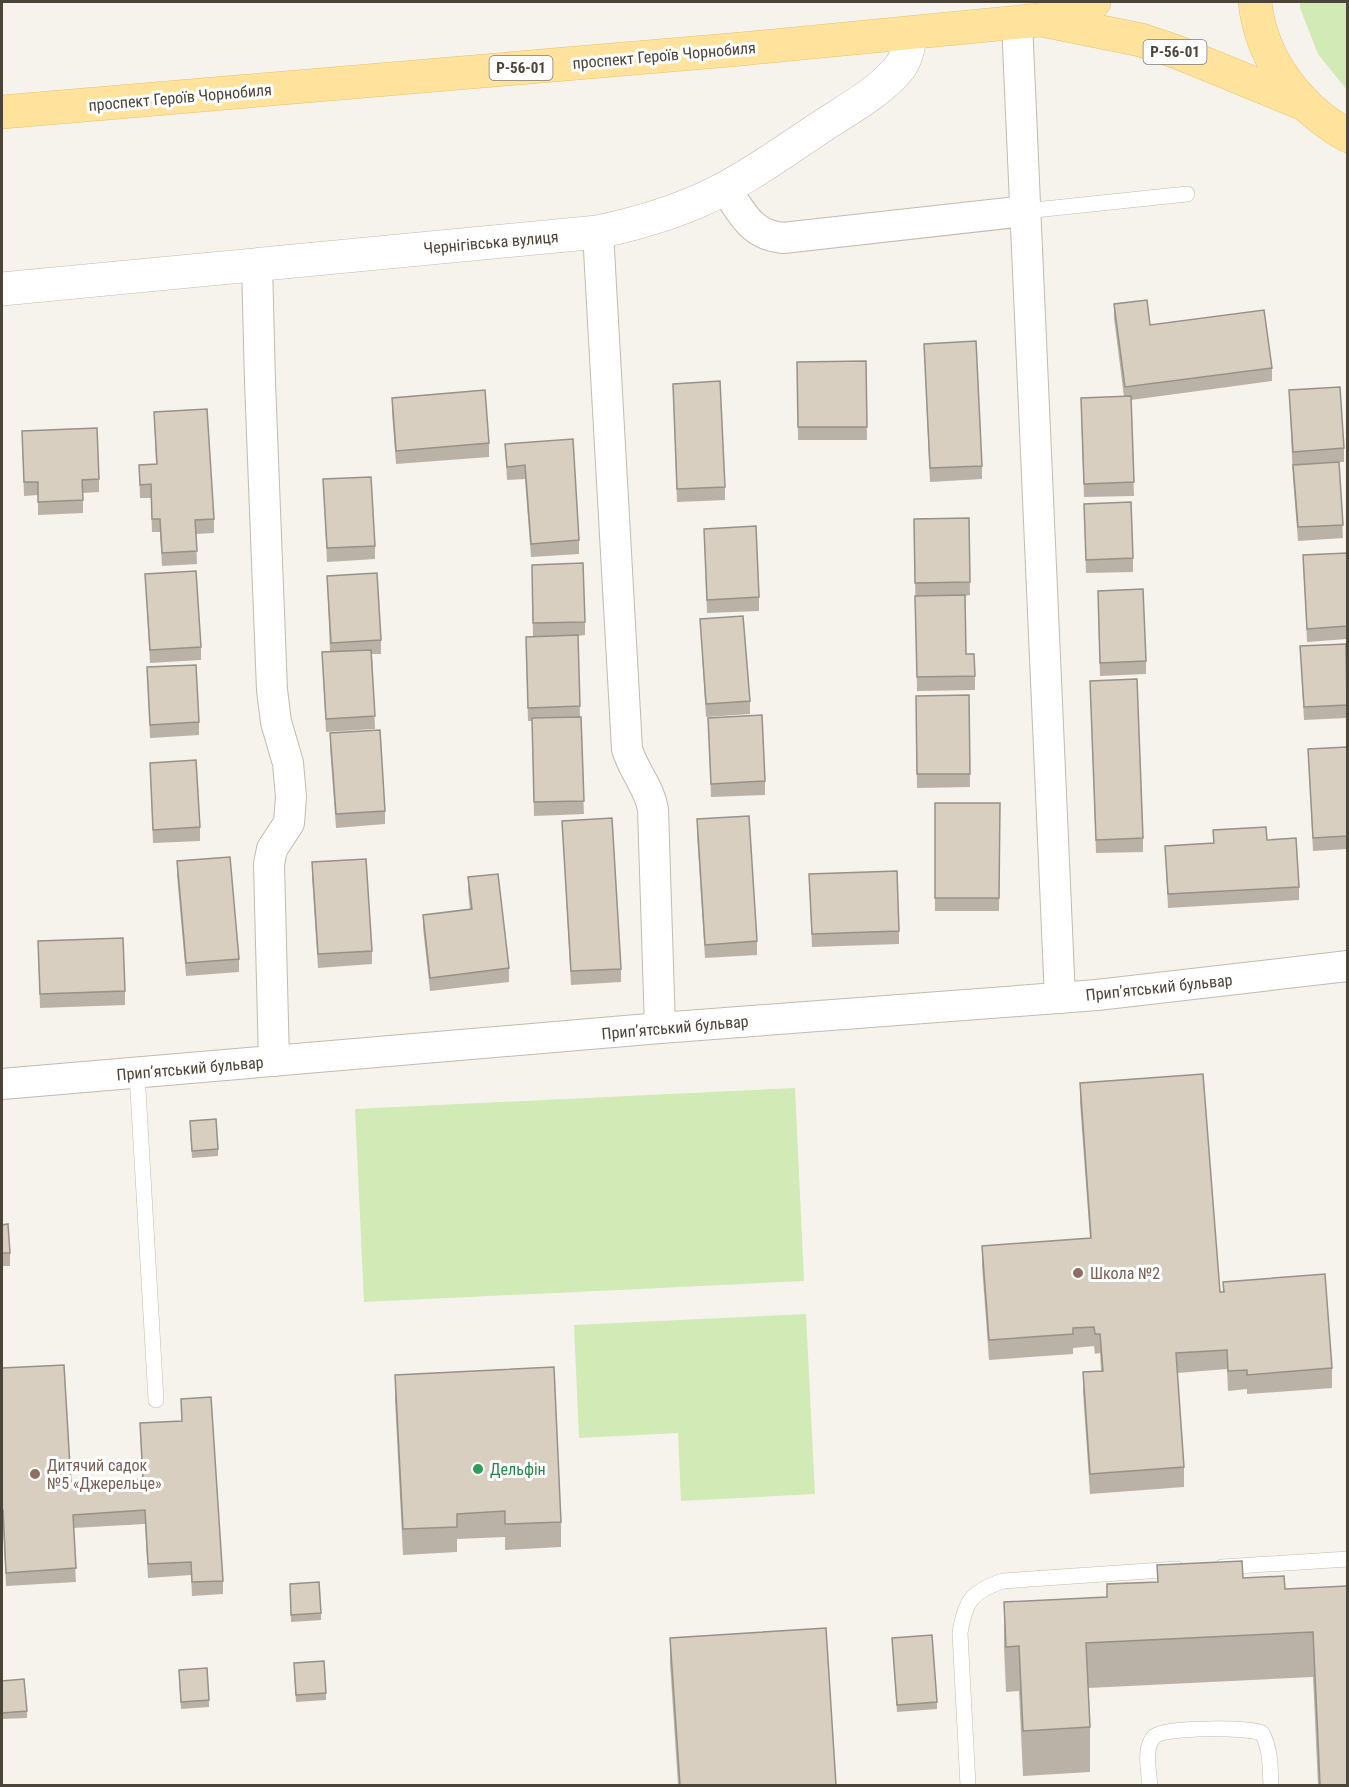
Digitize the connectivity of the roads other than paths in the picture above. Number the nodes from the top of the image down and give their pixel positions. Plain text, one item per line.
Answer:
1 (1094, 2) edge
2 (1255, 2) edge
3 (1028, 21) junction
4 (911, 33) junction
5 (1304, 104) junction
6 (2, 111) edge
7 (1347, 136) edge
8 (725, 188) junction
9 (1187, 194) dead end
10 (1025, 211) junction
11 (598, 232) junction
12 (257, 264) junction
13 (2, 289) edge
14 (1347, 966) edge
15 (1060, 998) junction
16 (660, 1028) junction
17 (274, 1061) junction
18 (136, 1072) junction
19 (2, 1084) edge
20 (156, 1400) dead end
21 (1347, 1559) edge
22 (968, 1785) edge
23 (1149, 1785) edge
24 (1270, 1785) edge

1 - 3 main road, проспект Героїв Чорнобиля / Р-56-01
2 - 5 main road
3 - 4 main road, проспект Героїв Чорнобиля / Р-56-01
3 - 5 main road, проспект Героїв Чорнобиля / Р-56-01
3 - 10 street
4 - 6 main road, проспект Героїв Чорнобиля / Р-56-01
4 - 8 street, Чернігівська вулиця
5 - 7 main road
8 - 10 street
8 - 11 street, Чернігівська вулиця
9 - 10 lane
10 - 15 street
11 - 12 street, Чернігівська вулиця
11 - 16 street
12 - 13 street, Чернігівська вулиця
12 - 17 street
14 - 15 street, Припʼятський бульвар
15 - 16 street, Припʼятський бульвар
16 - 17 street, Припʼятський бульвар
17 - 18 street, Припʼятський бульвар
18 - 19 street, Припʼятський бульвар
18 - 20 lane
21 - 22 lane
23 - 24 lane

